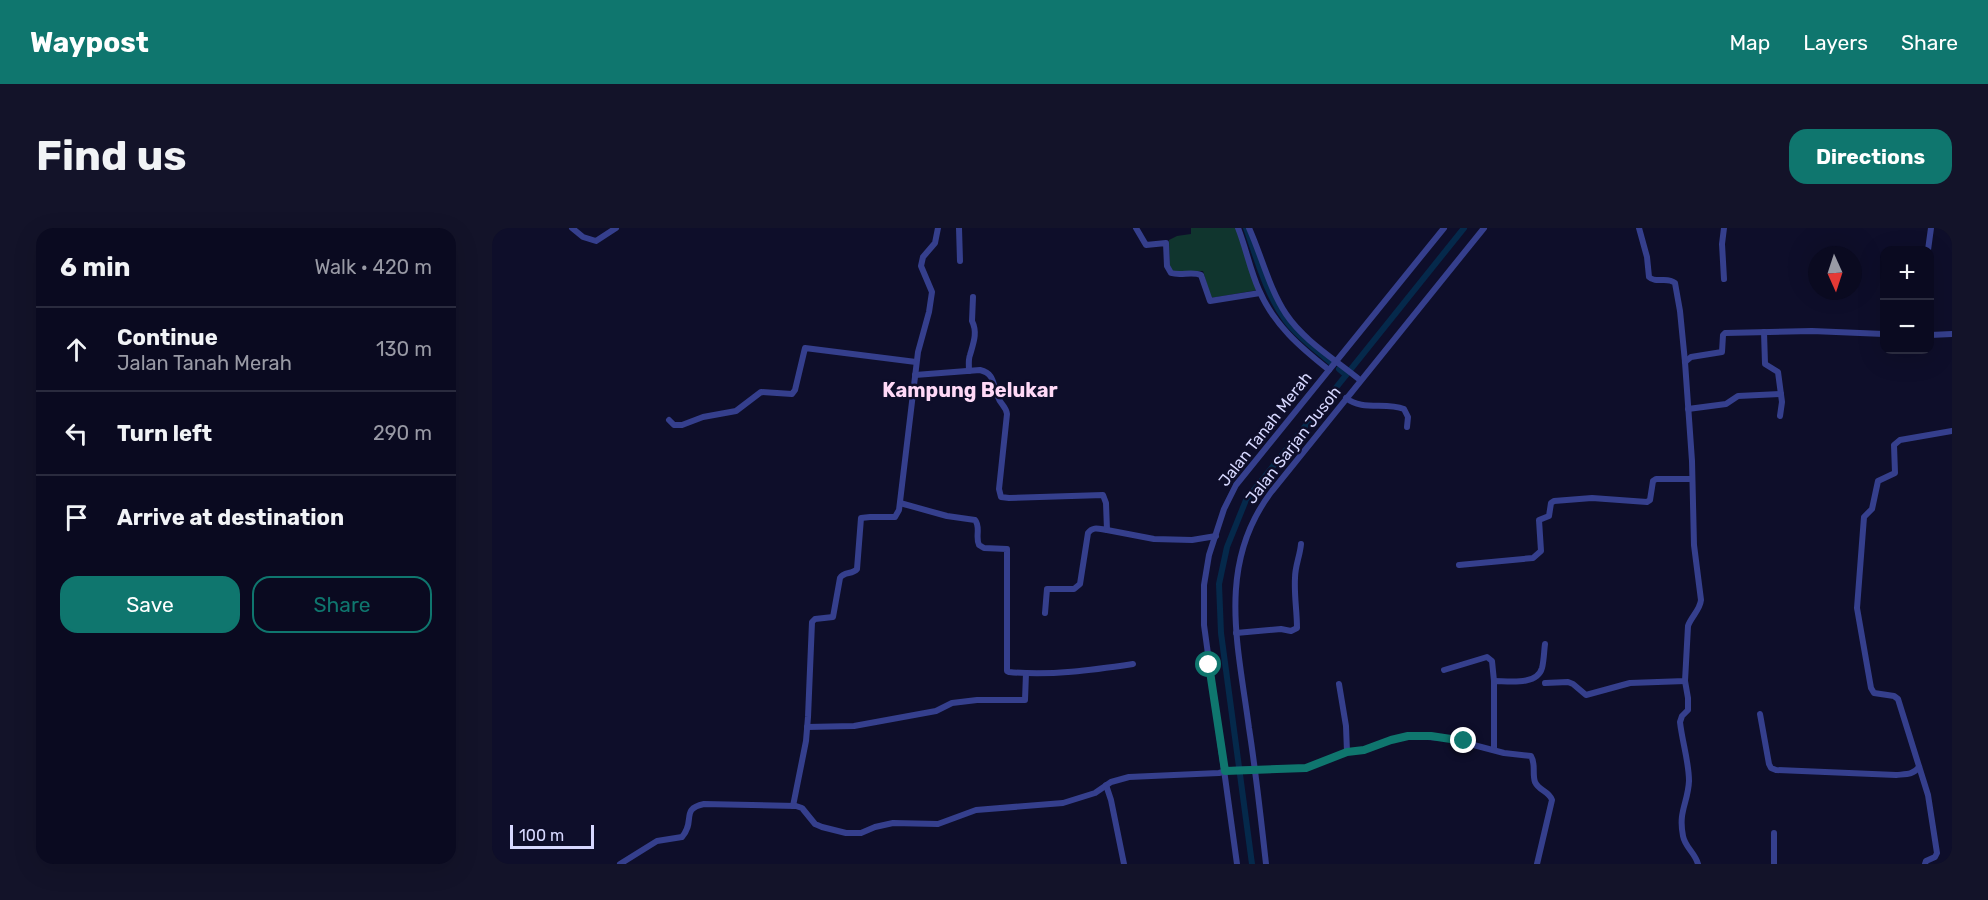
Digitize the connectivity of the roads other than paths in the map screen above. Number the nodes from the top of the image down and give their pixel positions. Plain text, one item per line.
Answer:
1 (572, 228) edge
2 (616, 228) edge
3 (938, 228) edge
4 (959, 228) edge
5 (1136, 228) edge
6 (1238, 228) edge
7 (1250, 228) edge
8 (1444, 228) edge
9 (1484, 228) edge
10 (1639, 228) edge
11 (1724, 228) edge
12 (1931, 228) edge
13 (1929, 246) edge
14 (1254, 257) junction
15 (960, 261) dead end
16 (1724, 279) dead end
17 (1260, 293) junction
18 (973, 297) dead end
19 (1764, 332) junction
20 (1880, 334) edge
21 (1934, 334) edge
22 (1952, 334) edge
23 (916, 362) junction
24 (1685, 362) junction
25 (1339, 363) junction
26 (1329, 369) junction
27 (969, 371) junction
28 (915, 375) junction
29 (1358, 378) junction
30 (1781, 394) junction
31 (1346, 398) junction
32 (1688, 409) junction
33 (1780, 416) dead end
34 (669, 420) dead end
35 (1407, 427) dead end
36 (1952, 431) edge
37 (1692, 479) junction
38 (900, 503) junction
39 (1107, 530) junction
40 (1216, 536) junction
41 (1301, 544) dead end
42 (1459, 565) dead end
43 (1045, 613) dead end
44 (1236, 633) junction
45 (1545, 644) dead end
46 (1134, 664) dead end
47 (1444, 670) dead end
48 (1026, 673) junction
49 (1494, 681) junction
50 (1685, 681) junction
51 (1545, 683) dead end
52 (1339, 684) dead end
53 (1760, 714) dead end
54 (807, 727) junction
55 (1494, 750) junction
56 (1347, 752) junction
57 (1918, 766) junction
58 (1228, 771) junction
59 (1255, 771) junction
60 (1106, 785) junction
61 (793, 806) junction
62 (1774, 832) dead end
63 (620, 864) edge
64 (1124, 864) edge
65 (1237, 864) edge
66 (1266, 864) edge
67 (1537, 864) edge
68 (1698, 864) edge
69 (1774, 864) edge
70 (1924, 864) edge

1 - 2 street
3 - 23 street
4 - 15 street
5 - 17 street
6 - 14 street
7 - 14 street
8 - 25 street, Jalan Tanah Merah
9 - 29 street, Jalan Sarjan Jusoh
10 - 24 street
11 - 16 street
12 - 13 street
14 - 17 street
14 - 25 street
17 - 26 street
18 - 27 street
19 - 20 street
19 - 24 street
19 - 30 street
21 - 22 street
23 - 28 street
23 - 34 street
24 - 32 street
25 - 26 street, Jalan Tanah Merah
25 - 29 street
26 - 40 street, Jalan Tanah Merah
27 - 28 street
27 - 39 street
28 - 38 street
29 - 31 street, Jalan Sarjan Jusoh
30 - 32 street
30 - 33 street
31 - 35 street
31 - 44 street, Jalan Sarjan Jusoh
32 - 37 street
36 - 57 street
37 - 42 street
37 - 50 street
38 - 48 street
38 - 54 street
39 - 40 street
39 - 43 street
40 - 58 street, Jalan Tanah Merah
41 - 44 street
44 - 59 street, Jalan Sarjan Jusoh
45 - 49 street
46 - 48 street
47 - 49 street
48 - 54 street
49 - 55 street
50 - 51 street
50 - 68 street
52 - 56 street
53 - 57 street
54 - 61 street
55 - 56 street
55 - 67 street
56 - 59 street
57 - 70 street
58 - 59 street
58 - 60 street
58 - 65 street, Jalan Tanah Merah
59 - 66 street, Jalan Sarjan Jusoh
60 - 61 street
60 - 64 street
61 - 63 street
62 - 69 street

